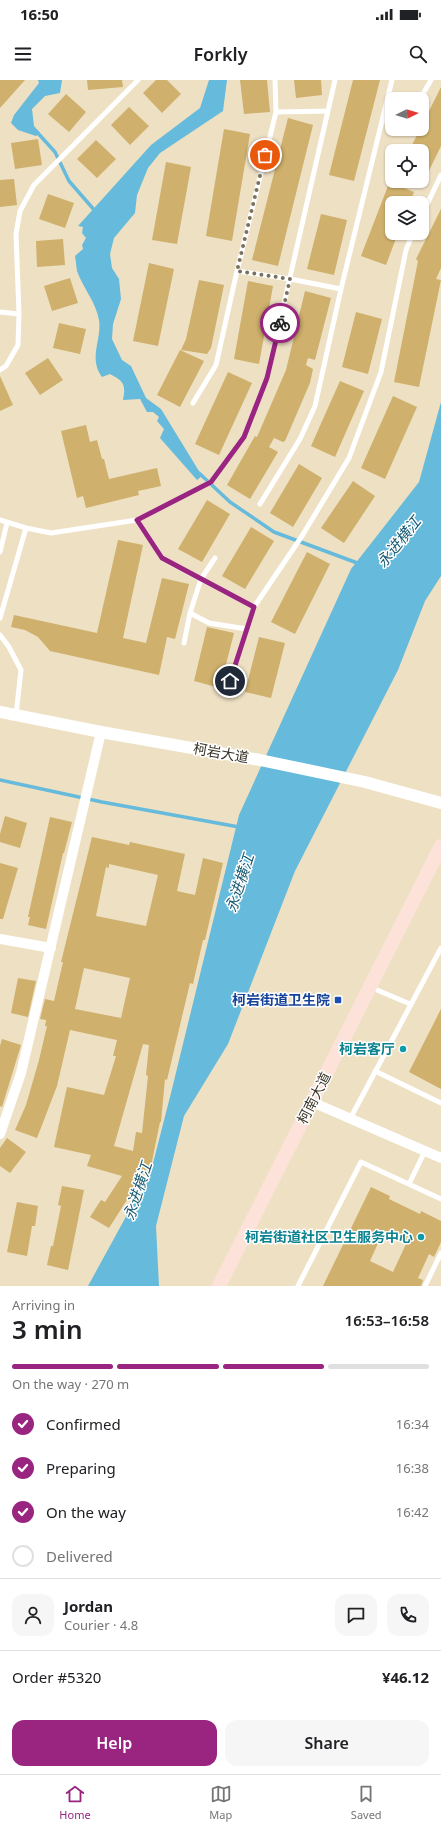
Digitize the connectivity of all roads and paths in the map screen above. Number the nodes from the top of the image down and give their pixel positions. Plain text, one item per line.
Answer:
1 (138, 80) edge
2 (275, 80) edge
3 (335, 80) edge
4 (392, 80) edge
5 (431, 80) edge
6 (424, 92) edge
7 (328, 111) junction
8 (276, 112) junction
9 (382, 122) junction
10 (385, 122) edge
11 (441, 175) edge
12 (429, 200) edge
13 (410, 240) edge
14 (237, 271) junction
15 (290, 279) junction
16 (341, 289) junction
17 (0, 312) edge
18 (19, 314) junction
19 (0, 370) edge
20 (193, 403) dead end
21 (260, 504) dead end
22 (0, 520) edge
23 (137, 520) junction
24 (7, 523) junction
25 (26, 528) junction
26 (0, 552) edge
27 (215, 558) dead end
28 (201, 579) junction
29 (254, 607) junction
30 (190, 613) junction
31 (0, 618) edge
32 (247, 629) junction
33 (0, 634) edge
34 (184, 644) dead end
35 (230, 681) dead end
36 (0, 712) edge
37 (16, 715) junction
38 (100, 732) junction
39 (441, 802) edge
40 (441, 846) edge
41 (0, 939) edge
42 (51, 948) junction
43 (441, 948) edge
44 (369, 987) junction
45 (410, 1004) junction
46 (375, 1071) junction
47 (312, 1102) junction
48 (441, 1103) edge
49 (350, 1119) junction
50 (0, 1134) edge
51 (424, 1151) junction
52 (441, 1158) edge
53 (409, 1184) junction
54 (441, 1199) edge
55 (441, 1253) edge
56 (219, 1286) edge
57 (298, 1286) edge
58 (425, 1286) edge

1 - 18 lane
2 - 8 lane
3 - 7 lane
4 - 9 lane
5 - 6 lane
7 - 8 lane
7 - 15 lane
8 - 14 lane
9 - 10 lane
9 - 16 lane
11 - 12 lane
13 - 29 lane
14 - 15 lane
14 - 20 lane
15 - 16 lane
15 - 23 lane
16 - 21 lane
17 - 18 lane
18 - 19 lane
22 - 24 lane
23 - 25 lane
23 - 28 lane
24 - 25 lane
24 - 26 lane
25 - 31 lane
27 - 28 lane
28 - 29 lane
28 - 30 lane
29 - 32 lane
30 - 32 lane
30 - 34 lane
32 - 35 lane
33 - 37 lane
36 - 37 street, 柯岩大道
37 - 38 street, 柯岩大道
38 - 39 street, 柯岩大道
38 - 42 street
40 - 44 main road, 柯南大道
41 - 42 street
42 - 50 street
43 - 45 lane
44 - 45 lane
44 - 47 main road, 柯南大道
45 - 46 lane
46 - 48 lane
46 - 49 lane
47 - 49 street
47 - 56 main road, 柯南大道
49 - 51 street
51 - 52 street
51 - 53 lane
53 - 54 lane
53 - 57 lane
55 - 58 lane

